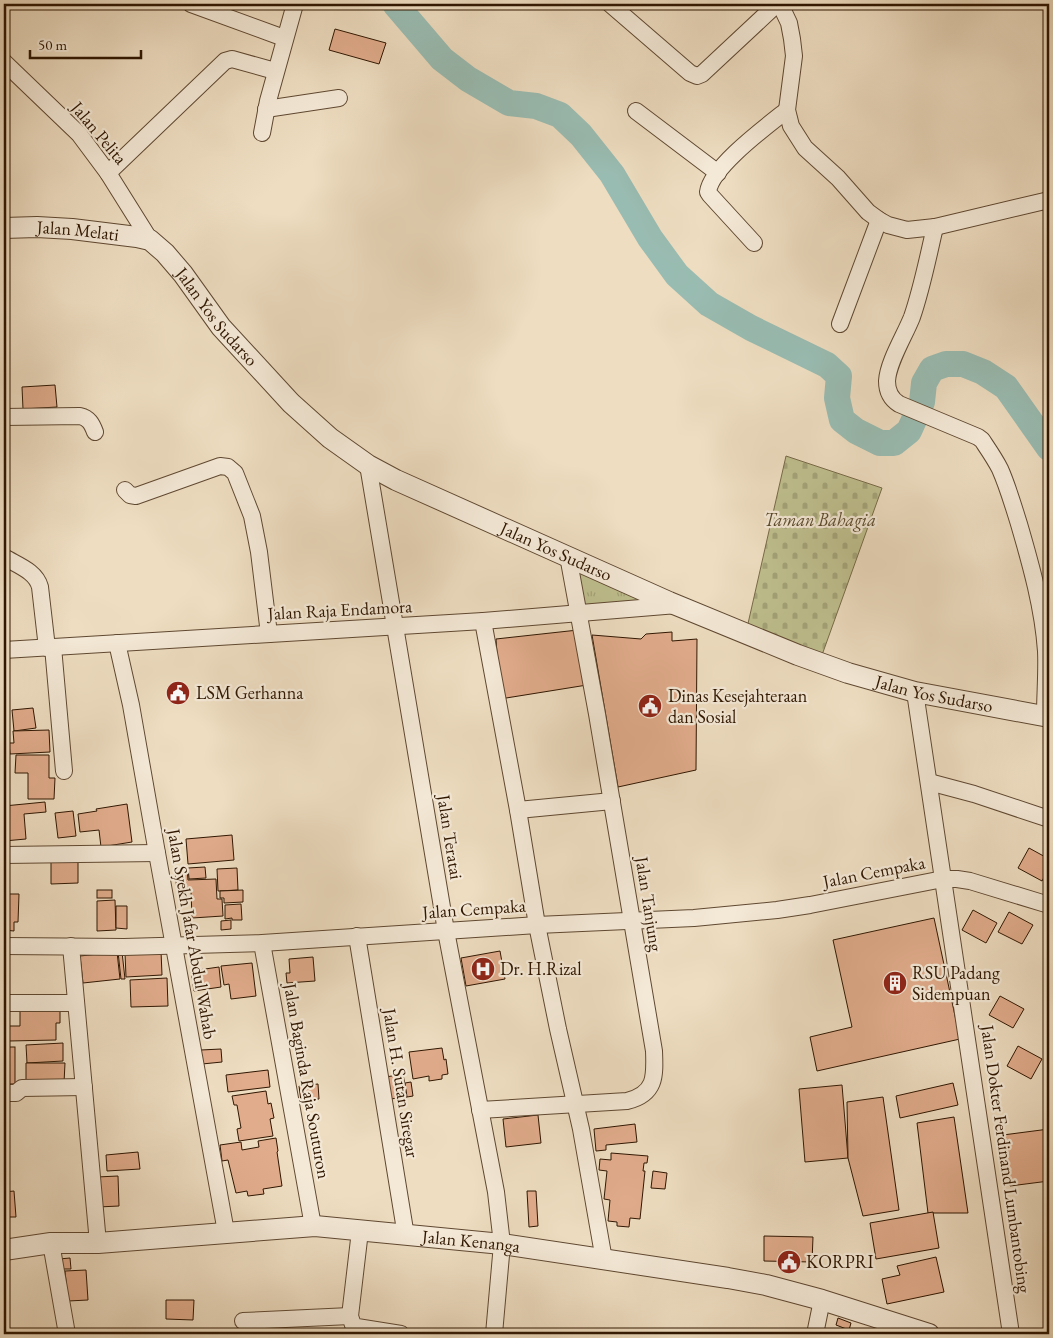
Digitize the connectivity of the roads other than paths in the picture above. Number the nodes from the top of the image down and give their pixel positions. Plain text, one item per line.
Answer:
1 (191, 4) edge
2 (295, 4) edge
3 (610, 4) edge
4 (778, 4) edge
5 (284, 38) junction
6 (4, 62) edge
7 (275, 72) junction
8 (340, 98) dead end
9 (266, 109) junction
10 (787, 110) junction
11 (636, 111) dead end
12 (262, 133) dead end
13 (108, 173) junction
14 (718, 173) junction
15 (1049, 200) edge
16 (879, 220) junction
17 (935, 227) junction
18 (4, 228) edge
19 (150, 240) junction
20 (754, 243) dead end
21 (840, 324) dead end
22 (4, 417) edge
23 (95, 432) dead end
24 (368, 465) junction
25 (125, 490) dead end
26 (568, 556) junction
27 (4, 557) edge
28 (678, 605) junction
29 (1044, 607) edge
30 (578, 613) junction
31 (483, 621) junction
32 (396, 627) junction
33 (270, 634) junction
34 (117, 643) junction
35 (50, 648) junction
36 (4, 650) edge
37 (915, 692) junction
38 (1047, 717) edge
39 (64, 771) dead end
40 (929, 782) junction
41 (612, 801) junction
42 (518, 810) junction
43 (1049, 819) edge
44 (156, 854) junction
45 (4, 855) edge
46 (943, 879) junction
47 (1049, 906) edge
48 (631, 921) junction
49 (537, 925) junction
50 (446, 931) junction
51 (357, 936) junction
52 (262, 943) junction
53 (4, 946) edge
54 (71, 946) junction
55 (174, 946) junction
56 (4, 1003) edge
57 (76, 1003) junction
58 (84, 1086) junction
59 (4, 1093) edge
60 (574, 1104) junction
61 (480, 1110) junction
62 (313, 1226) junction
63 (360, 1231) junction
64 (226, 1232) junction
65 (406, 1236) junction
66 (51, 1243) junction
67 (98, 1243) junction
68 (502, 1244) junction
69 (4, 1250) edge
70 (604, 1260) junction
71 (822, 1300) junction
72 (350, 1316) junction
73 (243, 1321) dead end
74 (68, 1334) edge
75 (401, 1334) edge
76 (494, 1334) edge
77 (815, 1334) edge
78 (929, 1334) edge
79 (1012, 1334) edge

1 - 5 street
2 - 5 street
3 - 4 street
4 - 10 street
5 - 7 street
6 - 13 street, Jalan Pelita
7 - 9 street
7 - 13 street
8 - 9 street
9 - 12 street
10 - 14 street
10 - 16 street
11 - 14 street
13 - 19 street, Jalan Pelita
14 - 20 street
15 - 17 street
16 - 17 street
16 - 21 street
17 - 29 street
18 - 19 street, Jalan Melati
19 - 24 street, Jalan Yos Sudarso
22 - 23 street
24 - 26 street, Jalan Yos Sudarso
24 - 32 street, Jalan Teratai
25 - 33 street
26 - 28 street, Jalan Yos Sudarso
26 - 30 street, Jalan Tanjung
27 - 35 street
28 - 30 street, Jalan Raja Endamora
28 - 37 street, Jalan Yos Sudarso
29 - 38 street
30 - 31 street, Jalan Raja Endamora
30 - 41 street, Jalan Tanjung
31 - 32 street, Jalan Raja Endamora
31 - 42 street
32 - 33 street, Jalan Raja Endamora
32 - 50 street, Jalan Teratai
33 - 34 street, Jalan Raja Endamora
34 - 35 street, Jalan Raja Endamora
34 - 44 street, Jalan Syekh Jafar Abdul Wahab
35 - 36 street, Jalan Raja Endamora
35 - 39 street
37 - 38 street, Jalan Yos Sudarso
37 - 40 street, Jalan Dokter Ferdinand Lumbantobing
40 - 43 street
40 - 46 street, Jalan Dokter Ferdinand Lumbantobing
41 - 42 street
41 - 48 street, Jalan Tanjung
42 - 49 street
44 - 45 street
44 - 55 street, Jalan Syekh Jafar Abdul Wahab
46 - 47 street, Jalan Cempaka
46 - 48 street, Jalan Cempaka
46 - 79 street, Jalan Dokter Ferdinand Lumbantobing
48 - 49 street, Jalan Cempaka
48 - 60 street, Jalan Tanjung
49 - 50 street, Jalan Cempaka
49 - 60 street
50 - 51 street, Jalan Cempaka
50 - 61 street, Jalan Teratai
51 - 52 street, Jalan Cempaka
51 - 65 street, Jalan H. Sutan Siregar
52 - 55 street, Jalan Cempaka
52 - 62 street, Jalan Baginda Raja Souturon
53 - 54 street, Jalan Cempaka
54 - 55 street, Jalan Cempaka
54 - 57 street
55 - 64 street, Jalan Syekh Jafar Abdul Wahab
56 - 57 street
57 - 58 street
58 - 59 street
58 - 67 street
60 - 61 street, Jalan Tanjung
60 - 70 street
61 - 68 street, Jalan Teratai
62 - 63 street, Jalan Kenanga
62 - 64 street, Jalan Kenanga
63 - 65 street, Jalan Kenanga
63 - 72 street
64 - 67 street, Jalan Kenanga
65 - 68 street, Jalan Kenanga
66 - 67 street, Jalan Kenanga
66 - 69 street, Jalan Kenanga
66 - 74 street
68 - 70 street, Jalan Kenanga
68 - 76 street, Jalan Teratai
70 - 71 street, Jalan Kenanga
71 - 77 street
71 - 78 street, Jalan Kenanga
72 - 73 street
72 - 75 street

